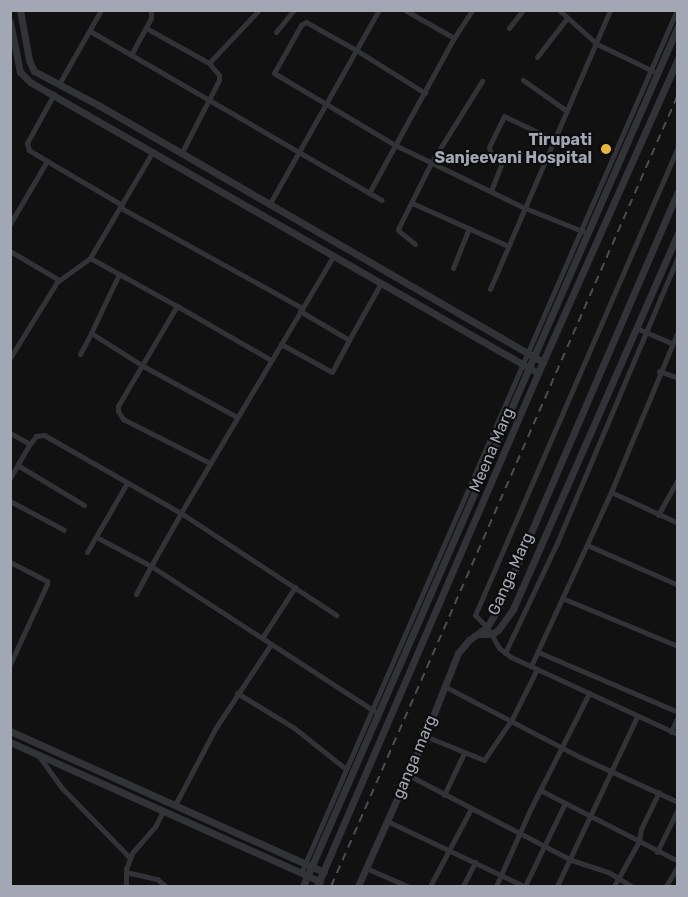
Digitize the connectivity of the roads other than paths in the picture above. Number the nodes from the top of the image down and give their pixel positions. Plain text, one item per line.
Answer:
1 (21, 10) edge
2 (100, 10) edge
3 (151, 10) edge
4 (259, 10) edge
5 (294, 10) edge
6 (379, 10) edge
7 (405, 10) edge
8 (472, 10) edge
9 (523, 10) edge
10 (559, 10) edge
11 (610, 10) edge
12 (677, 10) edge
13 (567, 18) junction
14 (10, 22) edge
15 (678, 26) edge
16 (146, 28) junction
17 (509, 28) dead end
18 (90, 31) junction
19 (276, 32) dead end
20 (454, 38) junction
21 (597, 44) junction
22 (356, 50) junction
23 (131, 55) junction
24 (537, 57) dead end
25 (678, 59) edge
26 (209, 63) junction
27 (654, 71) junction
28 (669, 78) junction
29 (523, 80) dead end
30 (482, 81) dead end
31 (59, 84) junction
32 (425, 93) junction
33 (54, 94) junction
34 (210, 101) junction
35 (325, 104) junction
36 (567, 111) junction
37 (555, 140) junction
38 (395, 146) junction
39 (678, 147) edge
40 (153, 152) junction
41 (297, 152) junction
42 (181, 154) junction
43 (47, 161) junction
44 (431, 163) junction
45 (491, 191) junction
46 (678, 192) edge
47 (369, 193) junction
48 (381, 200) dead end
49 (412, 202) junction
50 (269, 205) junction
51 (121, 206) junction
52 (525, 208) junction
53 (10, 224) edge
54 (469, 228) junction
55 (584, 232) junction
56 (678, 232) edge
57 (598, 238) junction
58 (415, 244) dead end
59 (508, 246) junction
60 (10, 251) edge
61 (334, 255) junction
62 (678, 257) edge
63 (90, 258) junction
64 (453, 268) dead end
65 (119, 274) junction
66 (59, 280) junction
67 (381, 283) junction
68 (490, 289) dead end
69 (177, 306) junction
70 (301, 310) junction
71 (636, 328) junction
72 (678, 331) edge
73 (91, 333) junction
74 (646, 333) junction
75 (349, 340) junction
76 (671, 343) junction
77 (281, 344) junction
78 (80, 354) dead end
79 (529, 356) junction
80 (10, 358) edge
81 (271, 360) junction
82 (543, 362) junction
83 (142, 366) junction
84 (525, 366) junction
85 (659, 371) junction
86 (538, 373) junction
87 (678, 378) edge
88 (237, 417) junction
89 (10, 433) edge
90 (30, 444) junction
91 (210, 463) junction
92 (19, 466) junction
93 (11, 479) edge
94 (678, 479) edge
95 (127, 483) junction
96 (611, 492) junction
97 (10, 501) edge
98 (84, 504) dead end
99 (181, 513) junction
100 (658, 515) junction
101 (678, 522) edge
102 (64, 530) dead end
103 (96, 537) junction
104 (587, 545) junction
105 (87, 552) dead end
106 (10, 562) edge
107 (151, 566) junction
108 (678, 585) edge
109 (295, 587) junction
110 (136, 594) dead end
111 (562, 598) junction
112 (336, 615) dead end
113 (489, 630) junction
114 (479, 634) joint
115 (262, 638) junction
116 (271, 644) junction
117 (678, 646) edge
118 (538, 652) junction
119 (505, 653) junction
120 (10, 664) edge
121 (531, 666) junction
122 (537, 669) junction
123 (444, 686) junction
124 (237, 693) junction
125 (589, 693) junction
126 (375, 712) junction
127 (678, 714) edge
128 (638, 717) junction
129 (390, 719) junction
130 (512, 719) junction
131 (10, 731) edge
132 (674, 733) edge
133 (425, 736) junction
134 (10, 742) edge
135 (562, 747) junction
136 (464, 753) junction
137 (37, 754) junction
138 (346, 769) junction
139 (612, 772) junction
140 (408, 775) junction
141 (540, 790) junction
142 (659, 792) junction
143 (444, 795) junction
144 (678, 802) edge
145 (565, 803) junction
146 (175, 805) junction
147 (471, 809) junction
148 (678, 809) edge
149 (163, 811) junction
150 (590, 816) junction
151 (387, 821) junction
152 (519, 834) junction
153 (639, 841) junction
154 (545, 846) junction
155 (451, 850) junction
156 (657, 852) junction
157 (130, 858) junction
158 (572, 860) junction
159 (678, 861) edge
160 (476, 862) junction
161 (308, 865) junction
162 (678, 867) edge
163 (366, 868) junction
164 (126, 872) junction
165 (324, 872) junction
166 (502, 874) junction
167 (304, 875) junction
168 (619, 878) junction
169 (319, 884) edge
170 (126, 886) edge
171 (165, 886) edge
172 (303, 886) edge
173 (358, 886) edge
174 (407, 886) edge
175 (430, 886) edge
176 (463, 886) edge
177 (496, 886) edge
178 (525, 886) edge
179 (557, 886) edge
180 (614, 886) edge
181 (631, 886) edge
182 (666, 886) edge

1 - 31 street
2 - 18 street
3 - 16 street
4 - 26 street
5 - 19 street
6 - 22 street
7 - 20 street
8 - 20 street
9 - 17 street
10 - 13 street
11 - 21 street
12 - 27 street
13 - 21 street
13 - 24 street
14 - 33 street
15 - 27 street, Meena Marg
16 - 23 street
16 - 26 street
18 - 23 street
18 - 31 street
20 - 32 street
21 - 27 street
21 - 36 street
22 - 32 street
22 - 35 street
22 - 35 street
23 - 34 street
25 - 28 street
26 - 34 street
27 - 28 street
27 - 55 street, Meena Marg
28 - 57 street
29 - 36 street
30 - 44 street
31 - 33 street
31 - 42 street
32 - 38 street
33 - 40 street
33 - 43 street
34 - 41 street
34 - 42 street
35 - 38 street
35 - 41 street
36 - 37 street
37 - 45 street
37 - 52 street
38 - 44 street
38 - 47 street
39 - 113 street
40 - 51 street
40 - 61 street
41 - 47 street
41 - 50 street
42 - 50 street
43 - 51 street
43 - 53 street
44 - 45 street
44 - 49 street
45 - 52 street
46 - 113 street, Ganga Marg
47 - 48 street
49 - 54 street
49 - 58 street
50 - 79 street
51 - 63 street
51 - 70 street
52 - 55 street
52 - 59 street
54 - 59 street
54 - 64 street
55 - 57 street
55 - 79 street, Meena Marg
56 - 71 street, Ganga Marg
57 - 82 street
59 - 68 street
60 - 66 street
61 - 67 street
61 - 70 street
62 - 74 street
63 - 65 street
63 - 66 street
65 - 69 street
65 - 73 street
66 - 80 street
67 - 75 street
67 - 84 street
69 - 81 street
69 - 83 street
70 - 75 street
70 - 77 street
71 - 74 street
71 - 113 street, Ganga Marg
72 - 76 street
73 - 78 street
73 - 83 street
74 - 76 street
74 - 119 street
75 - 77 street
76 - 85 street
77 - 81 street
79 - 82 street
79 - 84 street, Meena Marg
81 - 88 street
82 - 86 street
83 - 88 street
83 - 91 street
84 - 86 street
84 - 126 street, Meena Marg
85 - 87 street
85 - 96 street
86 - 129 street
88 - 91 street
89 - 90 street
90 - 92 street
90 - 95 street
91 - 99 street
92 - 93 street
92 - 98 street
94 - 100 street
95 - 99 street
95 - 103 street
96 - 100 street
96 - 104 street
97 - 102 street
99 - 107 street
99 - 109 street
100 - 101 street
103 - 105 street
103 - 107 street
104 - 108 street
104 - 111 street
106 - 120 street
107 - 110 street
107 - 115 street
109 - 112 street
109 - 115 street
111 - 117 street
111 - 118 street
113 - 114 street, Ganga Marg
113 - 119 street
114 - 123 street, ganga marg
115 - 116 street
116 - 124 street
116 - 126 street
118 - 121 street
118 - 127 street
119 - 121 street
121 - 122 street
122 - 125 street
122 - 130 street
123 - 130 street
123 - 133 street, ganga marg
124 - 138 street
124 - 146 street
125 - 128 street
125 - 135 street
126 - 129 street
126 - 138 street
126 - 161 street, Meena Marg
127 - 132 street
128 - 132 street
128 - 139 street
129 - 165 street
130 - 135 street
130 - 136 street
131 - 146 street
133 - 136 street
133 - 140 street, ganga marg
134 - 137 street
135 - 139 street
135 - 141 street
136 - 143 street
137 - 149 street
137 - 157 street
138 - 161 street
139 - 142 street
139 - 150 street
140 - 143 street
140 - 151 street, ganga marg
141 - 145 street
141 - 152 street
142 - 144 street
142 - 153 street
143 - 147 street
145 - 150 street
145 - 154 street
146 - 161 street
147 - 152 street
147 - 155 street
148 - 156 street
149 - 157 street
149 - 167 street
150 - 153 street
150 - 158 street
151 - 155 street
151 - 163 street, ganga marg
152 - 154 street
152 - 166 street
153 - 156 street
153 - 168 street
154 - 158 street
154 - 178 street
155 - 160 street
155 - 175 street
156 - 159 street
157 - 164 street
158 - 168 street
158 - 179 street
160 - 166 street
160 - 176 street
161 - 165 street
161 - 167 street, Meena Marg
162 - 182 street
163 - 173 street, ganga marg
163 - 174 street
164 - 170 street
164 - 171 street
165 - 169 street
166 - 177 street
166 - 178 street
167 - 169 street
167 - 172 street, Meena Marg
168 - 180 street
168 - 181 street

